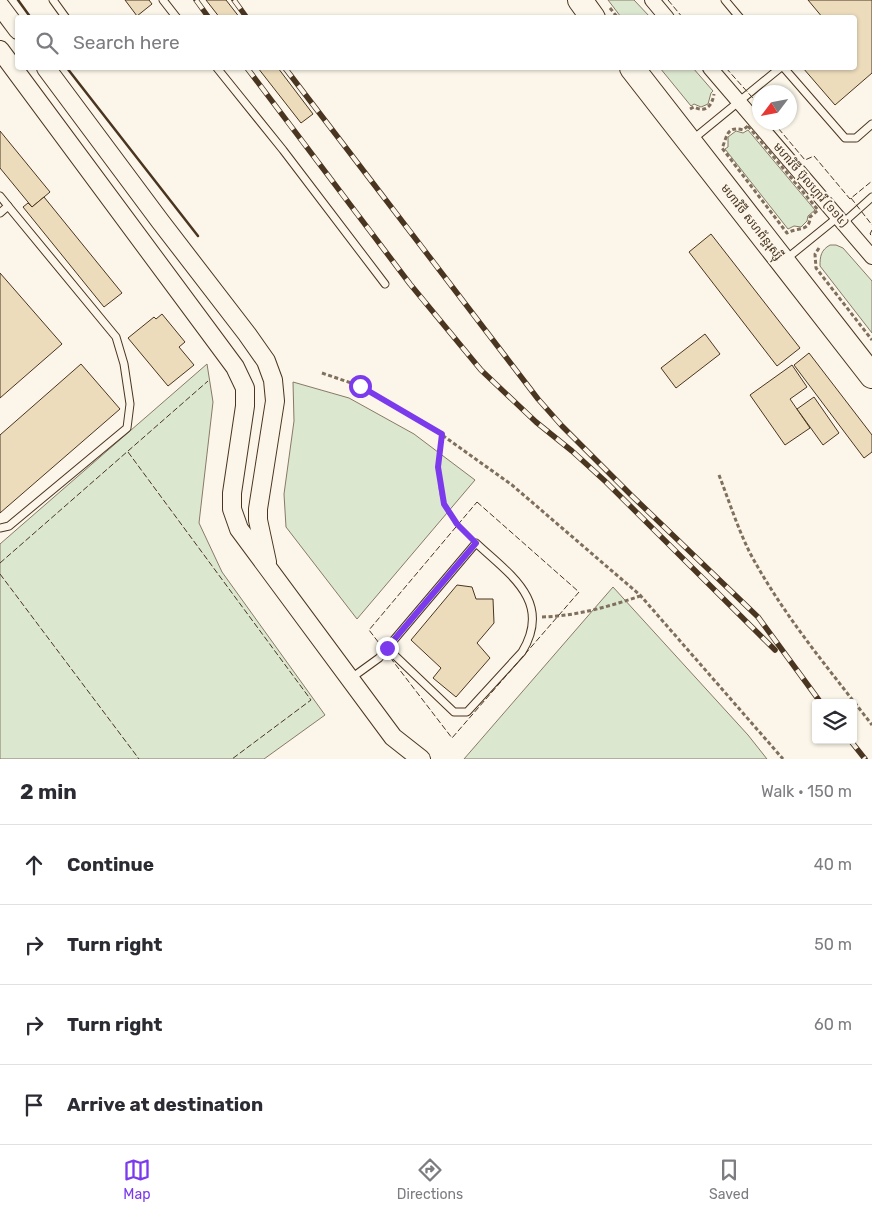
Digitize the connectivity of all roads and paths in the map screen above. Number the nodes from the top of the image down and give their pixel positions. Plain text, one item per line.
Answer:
1 (53, 0) edge
2 (163, 0) edge
3 (580, 0) edge
4 (652, 0) edge
5 (724, 0) edge
6 (0, 6) edge
7 (64, 15) edge
8 (175, 15) edge
9 (591, 15) edge
10 (664, 15) edge
11 (737, 15) edge
12 (15, 26) edge
13 (0, 50) edge
14 (47, 70) edge
15 (219, 70) edge
16 (634, 70) edge
17 (712, 70) edge
18 (779, 70) edge
19 (784, 70) edge
20 (717, 91) dead end
21 (739, 102) junction
22 (685, 103) dead end
23 (872, 124) edge
24 (690, 142) junction
25 (0, 196) edge
26 (872, 197) edge
27 (8, 206) junction
28 (0, 213) edge
29 (841, 220) junction
30 (160, 221) junction
31 (787, 233) joint
32 (139, 238) junction
33 (821, 245) dead end
34 (872, 257) edge
35 (783, 262) junction
36 (385, 284) dead end
37 (872, 340) edge
38 (322, 373) dead end
39 (872, 376) edge
40 (442, 434) junction
41 (719, 475) dead end
42 (0, 528) edge
43 (476, 543) junction
44 (268, 568) junction
45 (640, 596) junction
46 (534, 617) junction
47 (387, 648) junction
48 (350, 678) junction
49 (872, 725) edge
50 (393, 737) junction
51 (402, 759) edge
52 (421, 759) edge
53 (783, 759) edge

1 - 7 lane
2 - 8 lane
3 - 9 highway
4 - 10 street
5 - 11 lane
6 - 12 street
13 - 32 street
14 - 30 street
15 - 36 lane
16 - 24 highway, មហាវិថី សហព័ន្ធរុស្ស៊ី
17 - 21 street, មហាវិថី ប៊ុលហ្គារី (១១៤)
18 - 21 lane
19 - 23 lane
20 - 22 path
21 - 24 lane
21 - 29 street, មហាវិថី ប៊ុលហ្គារី (១១៤)
24 - 35 highway, មហាវិថី សហព័ន្ធរុស្ស៊ី
25 - 27 lane
26 - 29 lane
27 - 28 lane
27 - 42 lane
29 - 34 street, មហាវិថី ប៊ុលហ្គារី (១១៤)
29 - 35 lane
30 - 32 street
30 - 44 street
31 - 31 path
32 - 44 street
33 - 37 path
35 - 39 highway, មហាវិថី សហព័ន្ធរុស្ស៊ី
38 - 40 path
40 - 43 path
40 - 45 path
41 - 49 path
43 - 46 lane
43 - 47 lane
44 - 48 street
45 - 46 path
45 - 53 path
46 - 47 lane
47 - 48 lane
48 - 50 street
50 - 51 street
50 - 52 street

